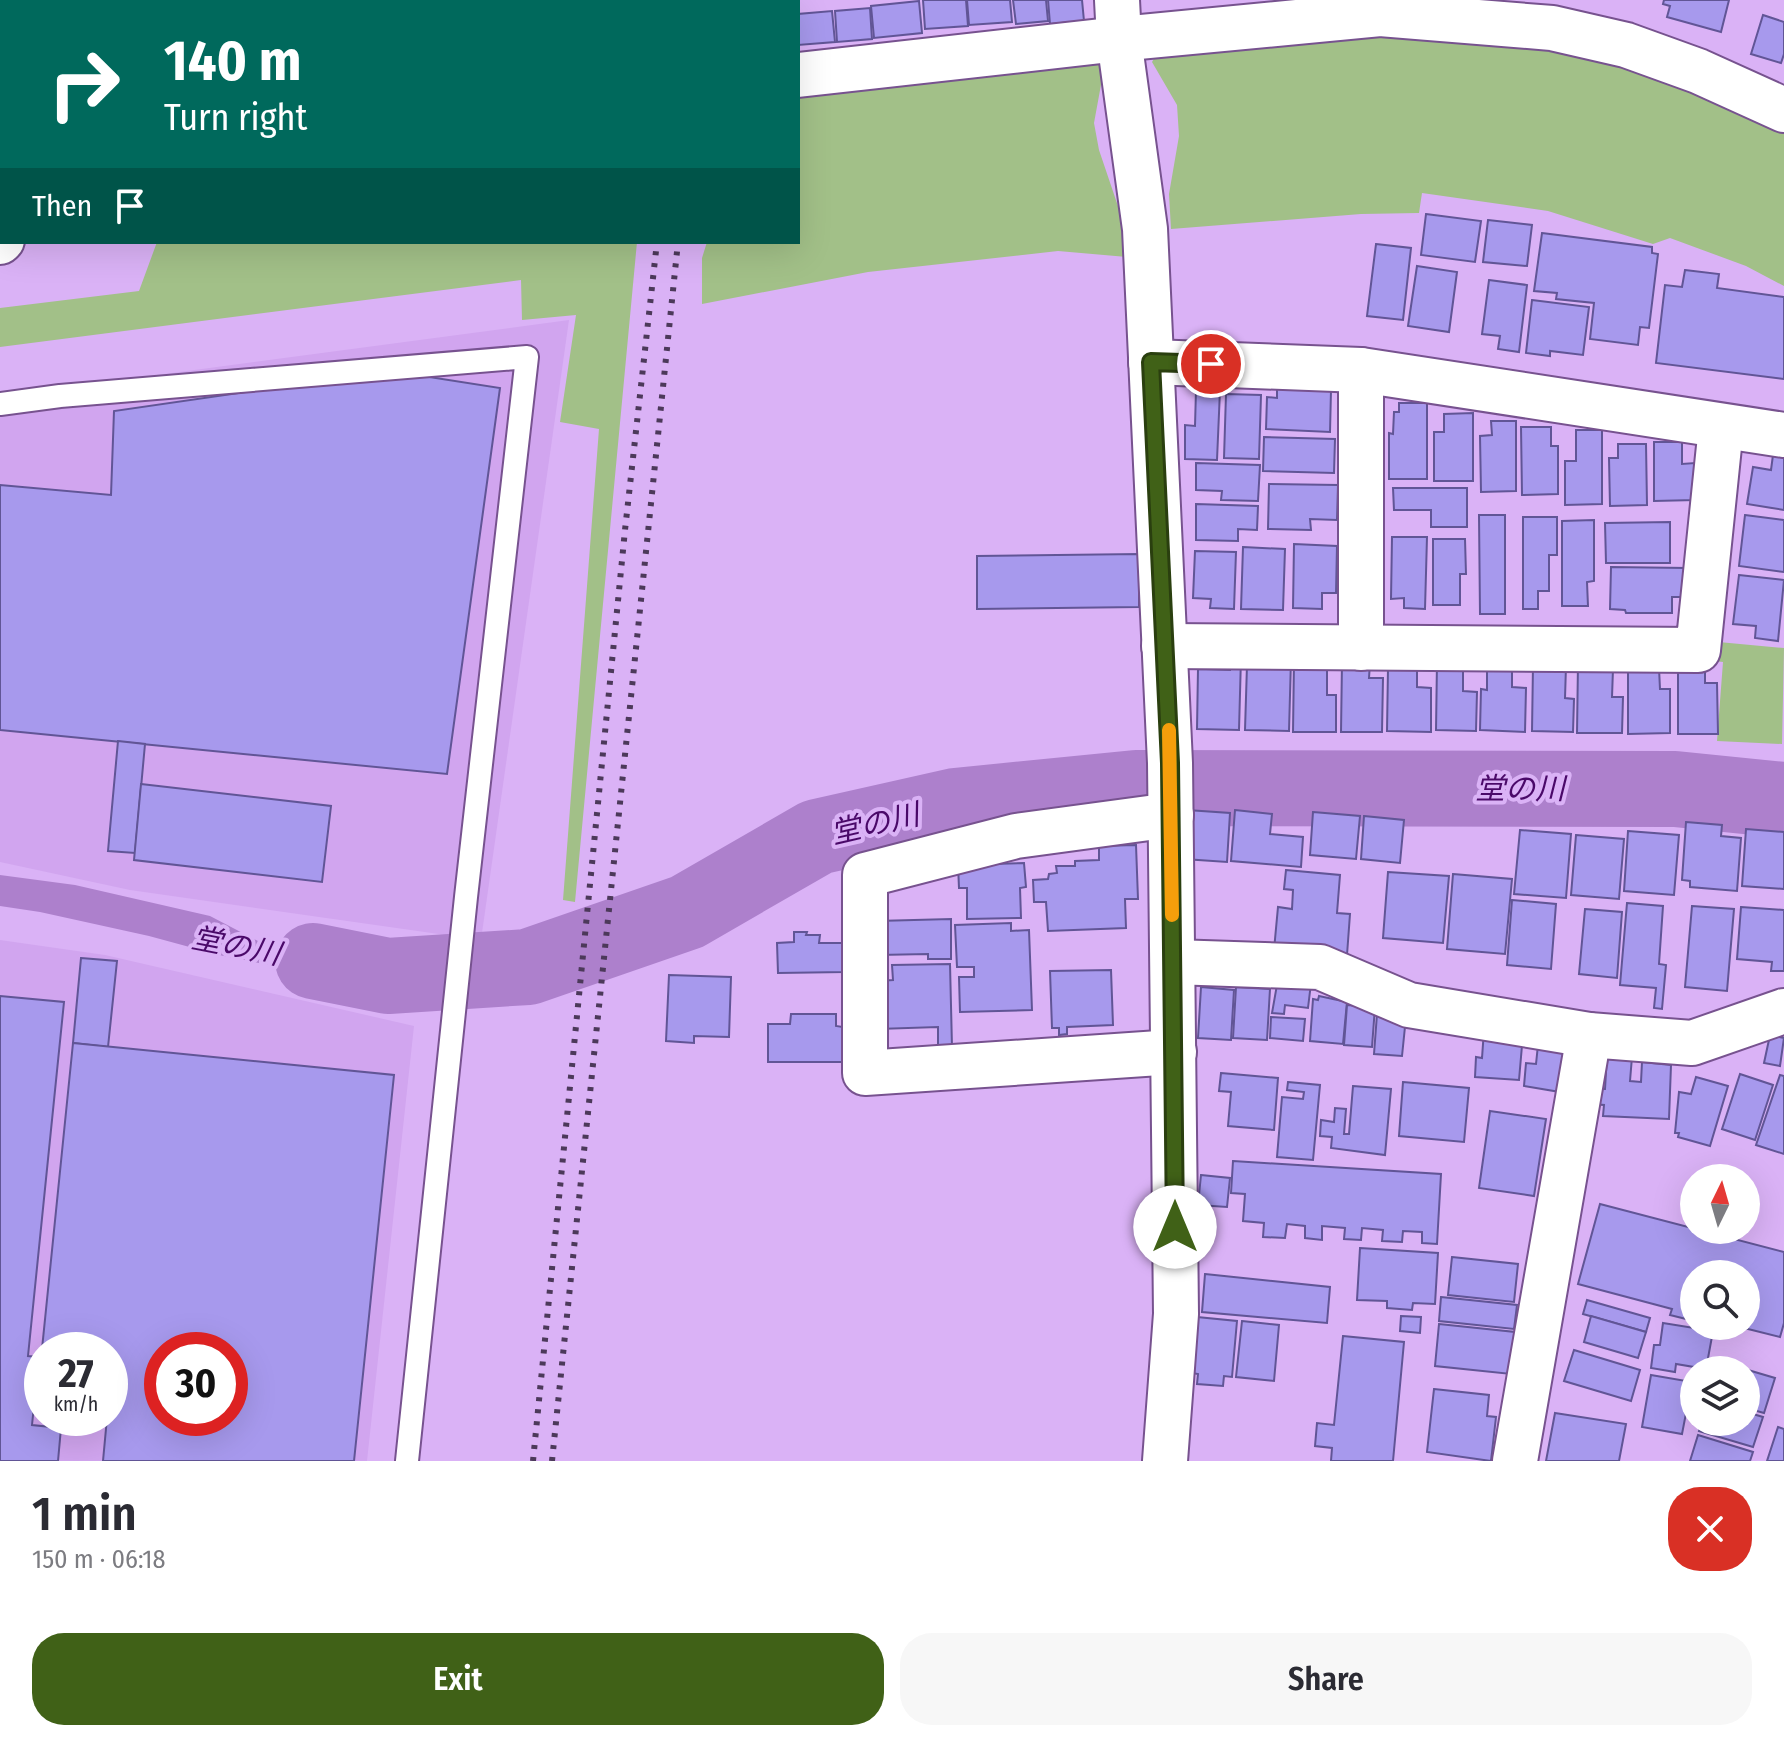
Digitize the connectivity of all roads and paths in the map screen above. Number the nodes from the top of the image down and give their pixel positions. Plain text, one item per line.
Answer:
1 (1118, 20) edge
2 (800, 75) edge
3 (1784, 109) edge
4 (1151, 362) junction
5 (1361, 370) junction
6 (0, 404) edge
7 (1721, 427) junction
8 (1784, 435) edge
9 (1164, 646) junction
10 (1361, 648) junction
11 (1171, 815) junction
12 (1173, 962) junction
13 (1784, 1011) edge
14 (1589, 1035) junction
15 (1174, 1052) junction
16 (407, 1461) edge
17 (1165, 1461) edge
18 (1515, 1461) edge

1 - 2 street
1 - 3 street
1 - 4 street
4 - 5 street
4 - 9 street
5 - 7 street
5 - 10 street
6 - 16 lane
7 - 8 street
7 - 10 street
9 - 10 street
9 - 11 street
11 - 12 street
11 - 15 street
12 - 14 street
12 - 15 street
13 - 14 street
14 - 18 street
15 - 17 street

